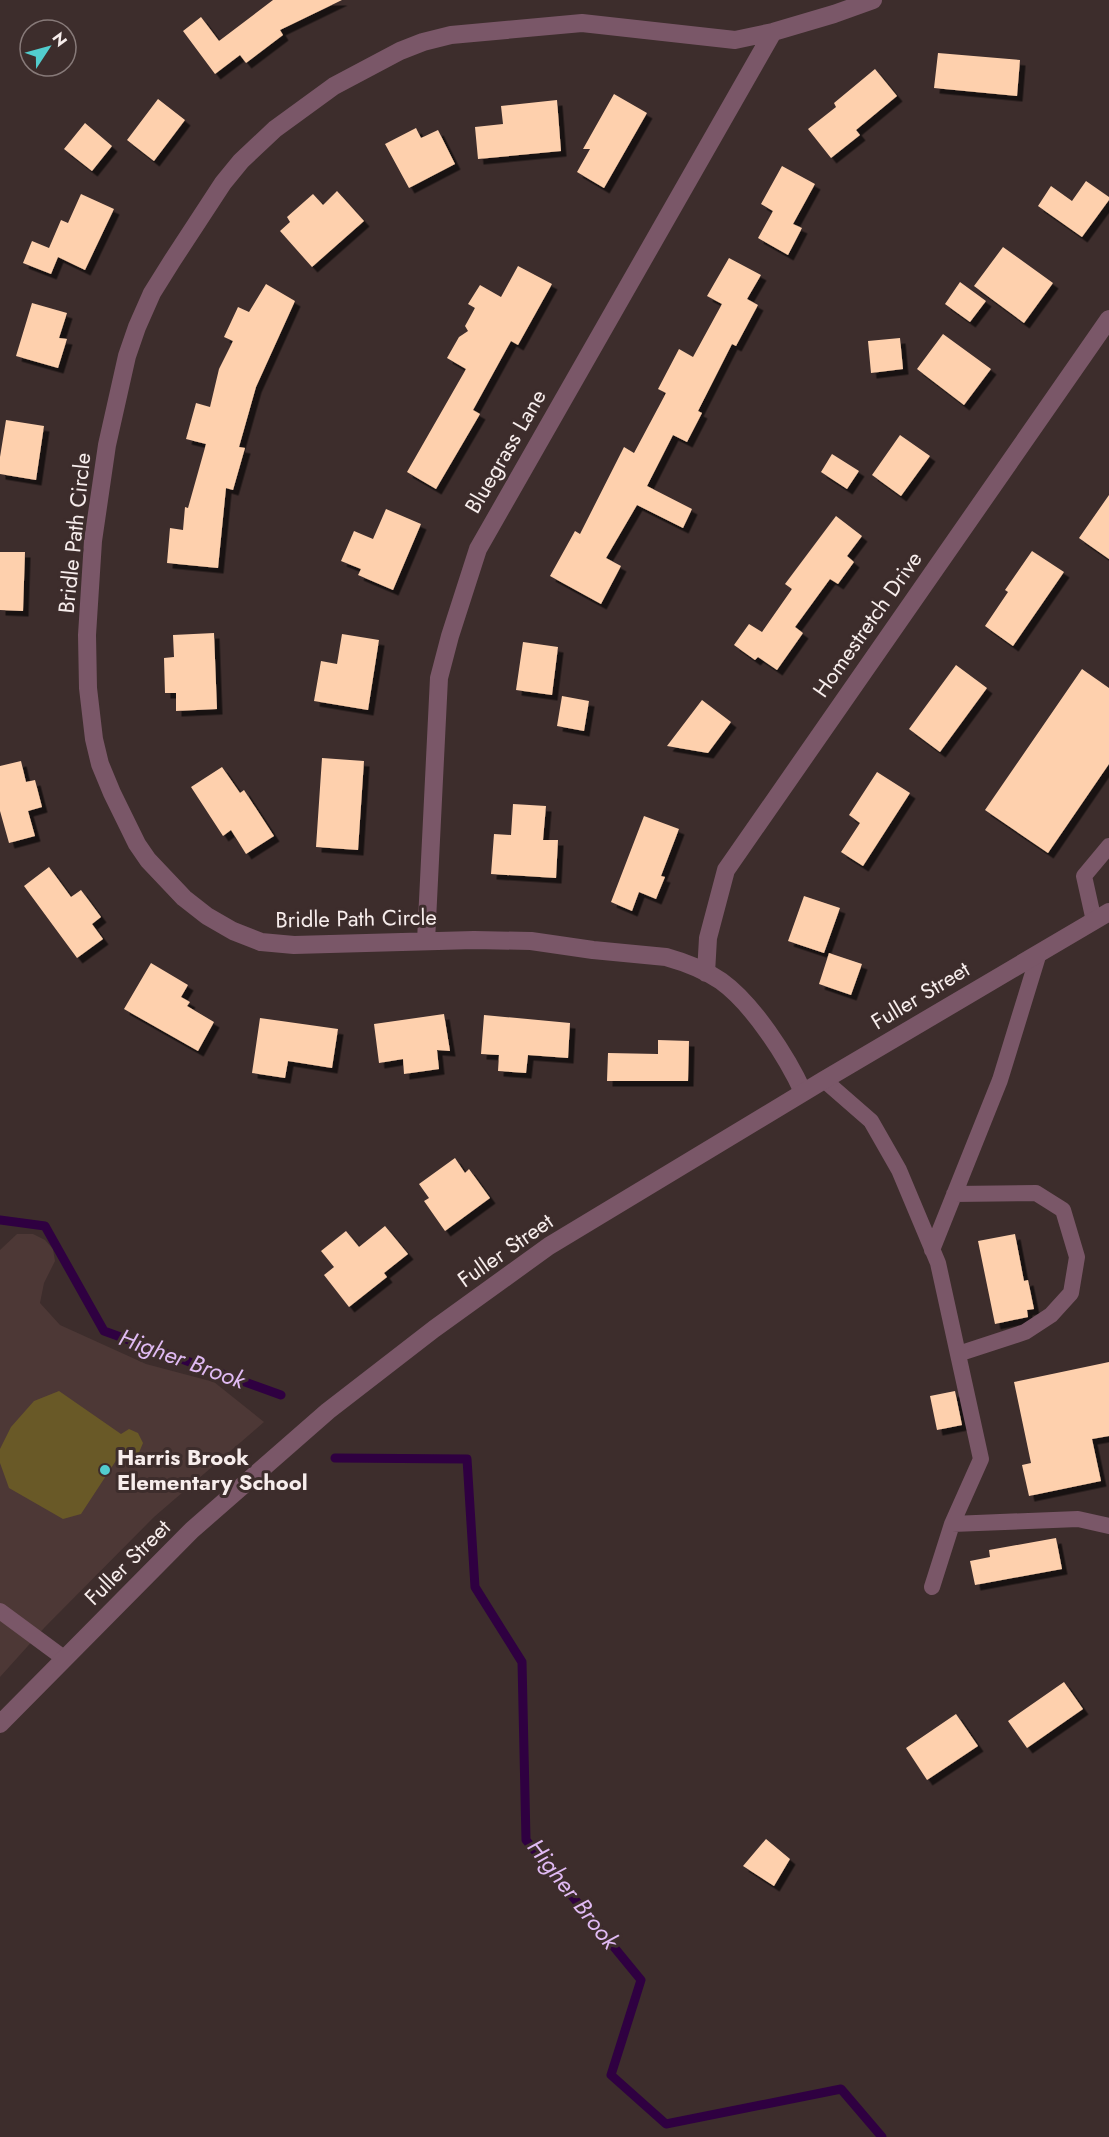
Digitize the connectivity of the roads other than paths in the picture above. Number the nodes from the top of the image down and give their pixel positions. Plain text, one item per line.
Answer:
1 (873, 0) edge
2 (773, 32) junction
3 (1109, 319) edge
4 (1109, 846) edge
5 (1101, 916) edge
6 (426, 941) junction
7 (1039, 953) junction
8 (706, 973) junction
9 (824, 1080) junction
10 (803, 1092) junction
11 (954, 1194) junction
12 (932, 1250) junction
13 (958, 1354) junction
14 (952, 1524) junction
15 (1109, 1526) edge
16 (932, 1587) dead end
17 (0, 1611) edge
18 (65, 1659) junction
19 (0, 1724) edge

1 - 2 street, Bridle Path Circle
2 - 6 street, Bluegrass Lane
2 - 6 street, Bridle Path Circle
3 - 8 street, Homestretch Drive
4 - 5 lane
5 - 7 street, Fuller Street
6 - 8 street, Bridle Path Circle
7 - 9 street, Fuller Street
7 - 11 lane
8 - 10 street, Bridle Path Circle
9 - 10 street, Fuller Street
9 - 12 lane
10 - 18 street, Fuller Street
11 - 12 lane
11 - 13 lane
12 - 13 lane
13 - 14 lane
14 - 15 lane
14 - 16 lane
17 - 18 lane
18 - 19 street, Fuller Street

